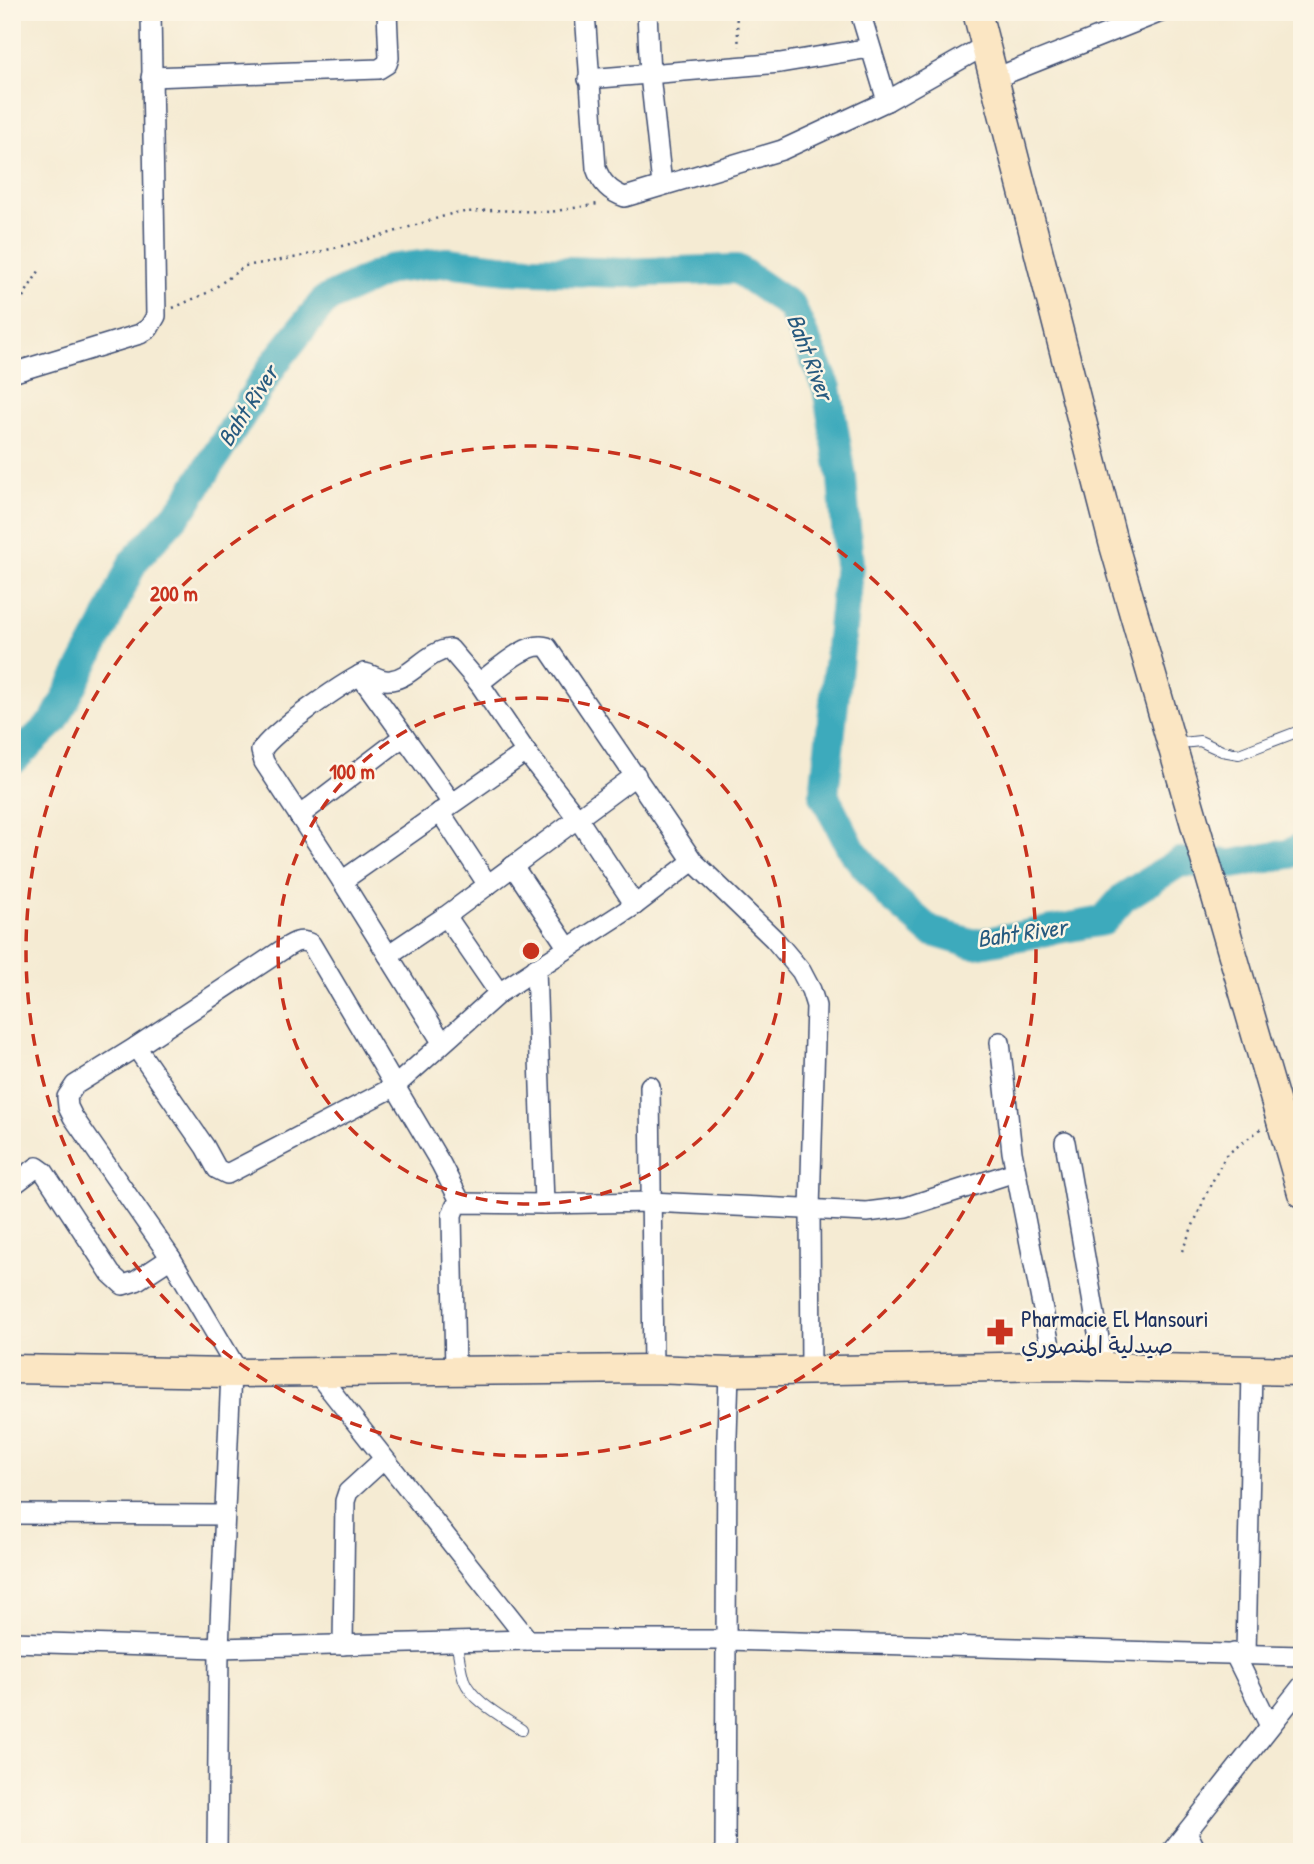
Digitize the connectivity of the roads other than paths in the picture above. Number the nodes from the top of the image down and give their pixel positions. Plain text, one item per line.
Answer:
1 (151, 12) edge
2 (387, 12) edge
3 (585, 12) edge
4 (647, 12) edge
5 (860, 12) edge
6 (977, 12) edge
7 (1161, 12) edge
8 (986, 45) junction
9 (870, 48) junction
10 (650, 75) junction
11 (151, 77) junction
12 (589, 79) junction
13 (995, 79) junction
14 (887, 101) junction
15 (662, 186) junction
16 (12, 373) edge
17 (360, 675) junction
18 (479, 683) junction
19 (1302, 730) edge
20 (404, 736) junction
21 (1173, 744) junction
22 (526, 751) junction
23 (636, 775) junction
24 (446, 807) junction
25 (299, 816) junction
26 (578, 819) junction
27 (693, 861) junction
28 (513, 866) junction
29 (342, 881) junction
30 (488, 885) junction
31 (635, 905) junction
32 (446, 916) junction
33 (568, 947) junction
34 (388, 955) junction
35 (536, 968) junction
36 (499, 993) junction
37 (442, 1042) junction
38 (1000, 1042) dead end
39 (136, 1047) junction
40 (650, 1086) dead end
41 (394, 1087) junction
42 (1065, 1142) dead end
43 (1015, 1172) junction
44 (12, 1186) edge
45 (1302, 1193) edge
46 (650, 1202) junction
47 (461, 1203) junction
48 (544, 1204) junction
49 (810, 1209) junction
50 (171, 1258) junction
51 (1055, 1366) junction
52 (1104, 1367) junction
53 (12, 1369) edge
54 (653, 1369) junction
55 (1252, 1370) junction
56 (455, 1371) junction
57 (811, 1371) junction
58 (1302, 1371) edge
59 (316, 1372) junction
60 (729, 1372) junction
61 (235, 1373) junction
62 (384, 1459) junction
63 (12, 1514) edge
64 (225, 1515) junction
65 (528, 1640) junction
66 (726, 1640) junction
67 (12, 1642) edge
68 (456, 1642) junction
69 (343, 1645) junction
70 (219, 1648) junction
71 (1240, 1654) junction
72 (1302, 1656) edge
73 (1302, 1686) edge
74 (1270, 1726) junction
75 (522, 1730) dead end
76 (1187, 1832) junction
77 (217, 1852) edge
78 (725, 1852) edge
79 (1171, 1852) edge
80 (1197, 1852) edge

1 - 11 street
2 - 11 street
3 - 12 street
4 - 10 street
5 - 9 street
6 - 8 main road
7 - 13 street
8 - 13 main road
8 - 14 street
9 - 10 street
9 - 14 street
10 - 12 street
10 - 15 street
11 - 16 street
12 - 15 street
13 - 21 main road
14 - 15 street
17 - 18 street
17 - 20 street
17 - 25 street
18 - 22 street
18 - 23 street
19 - 21 lane
20 - 24 street
20 - 25 street
21 - 45 main road
22 - 24 street
22 - 26 street
23 - 26 street
23 - 27 street
24 - 29 street
24 - 30 street
25 - 29 street
26 - 28 street
26 - 31 street
27 - 31 street
27 - 49 street
28 - 30 street
28 - 33 street
29 - 34 street
30 - 32 street
31 - 33 street
32 - 34 street
32 - 36 street
33 - 35 street
34 - 37 street
35 - 36 street
35 - 48 street
36 - 37 street
37 - 41 street
38 - 43 street
39 - 41 street
39 - 41 street
39 - 50 street
40 - 46 street
41 - 47 street
42 - 52 street
43 - 49 street
43 - 51 street
44 - 50 street
46 - 48 street
46 - 49 street
46 - 54 street
47 - 48 street
47 - 56 street
49 - 57 street
50 - 61 street
51 - 52 main road
51 - 57 main road
52 - 55 main road
53 - 61 main road
54 - 56 main road
54 - 60 main road
55 - 58 main road
55 - 71 street
56 - 59 main road
57 - 60 main road
59 - 61 main road
59 - 62 street
60 - 66 street
61 - 64 street
62 - 65 street
62 - 69 street
63 - 64 street
64 - 70 street
65 - 66 street
65 - 68 street
66 - 71 street
66 - 78 street
67 - 70 street
68 - 69 street
68 - 75 lane
69 - 70 street
70 - 77 street
71 - 72 street
71 - 74 street
73 - 74 street
74 - 76 street
76 - 79 street
76 - 80 street

